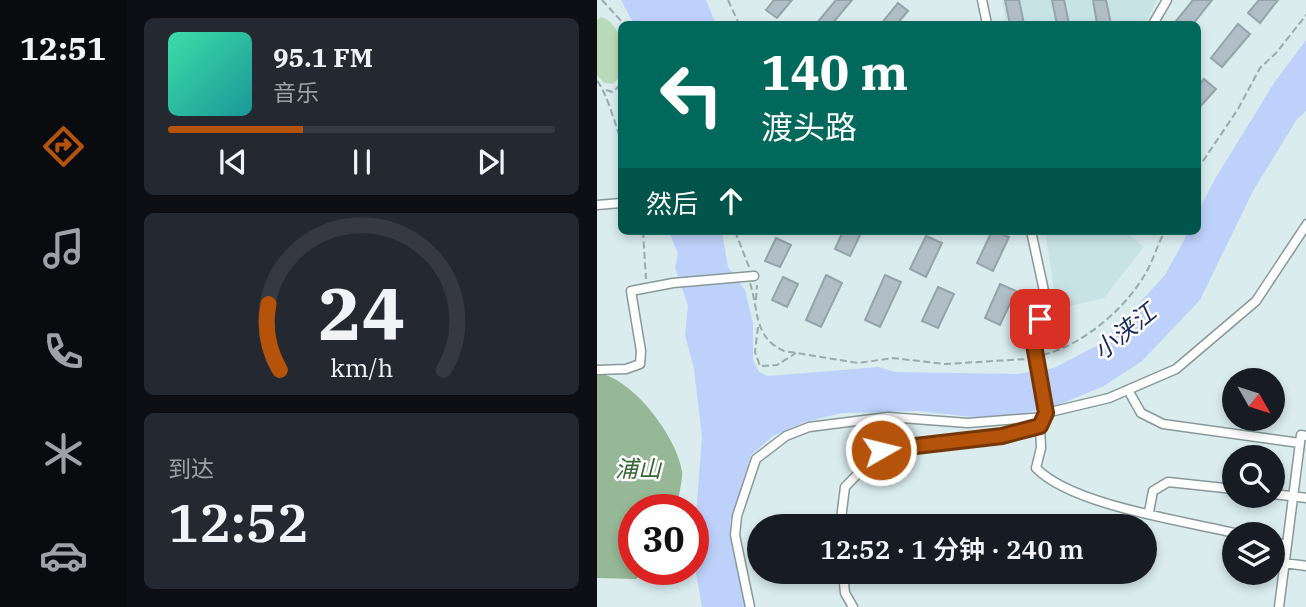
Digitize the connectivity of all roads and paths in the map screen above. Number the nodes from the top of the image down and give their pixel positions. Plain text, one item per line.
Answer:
1 (602, 0) edge
2 (728, 0) edge
3 (982, 0) edge
4 (1167, 0) edge
5 (1306, 14) edge
6 (621, 21) edge
7 (738, 21) edge
8 (986, 21) edge
9 (1155, 21) edge
10 (597, 81) edge
11 (618, 87) edge
12 (605, 89) junction
13 (618, 134) edge
14 (1201, 164) edge
15 (618, 203) edge
16 (597, 205) edge
17 (1306, 225) edge
18 (643, 235) edge
19 (736, 235) edge
20 (1032, 235) edge
21 (1163, 235) edge
22 (747, 276) junction
23 (647, 289) junction
24 (756, 301) junction
25 (758, 326) junction
26 (796, 353) junction
27 (1039, 359) junction
28 (597, 370) edge
29 (1128, 390) junction
30 (1045, 415) junction
31 (1040, 426) junction
32 (1303, 439) edge
33 (1222, 488) edge
34 (1285, 495) edge
35 (1293, 496) junction
36 (1306, 498) edge
37 (1149, 512) junction
38 (842, 514) edge
39 (1222, 530) edge
40 (1287, 545) joint
41 (1285, 557) edge
42 (1285, 563) edge
43 (1306, 566) edge
44 (844, 584) edge
45 (1282, 585) edge
46 (750, 607) edge
47 (853, 607) edge
48 (1279, 607) edge

1 - 6 path
2 - 7 path
3 - 8 street
4 - 9 street
5 - 14 path
10 - 12 path
11 - 12 path
12 - 13 path
15 - 16 street
17 - 29 street
18 - 23 path
19 - 22 path
20 - 27 street
21 - 27 path
22 - 23 street
22 - 24 path
22 - 24 path
23 - 28 street
24 - 25 path
25 - 26 path
25 - 26 path
26 - 27 path
27 - 30 street
29 - 30 street
29 - 32 street
30 - 31 street
30 - 46 street
31 - 37 street
31 - 38 street
32 - 35 street
33 - 37 street
34 - 35 street
35 - 36 street
35 - 40 street
37 - 39 street
40 - 41 street
42 - 43 street
44 - 47 street
45 - 48 street

